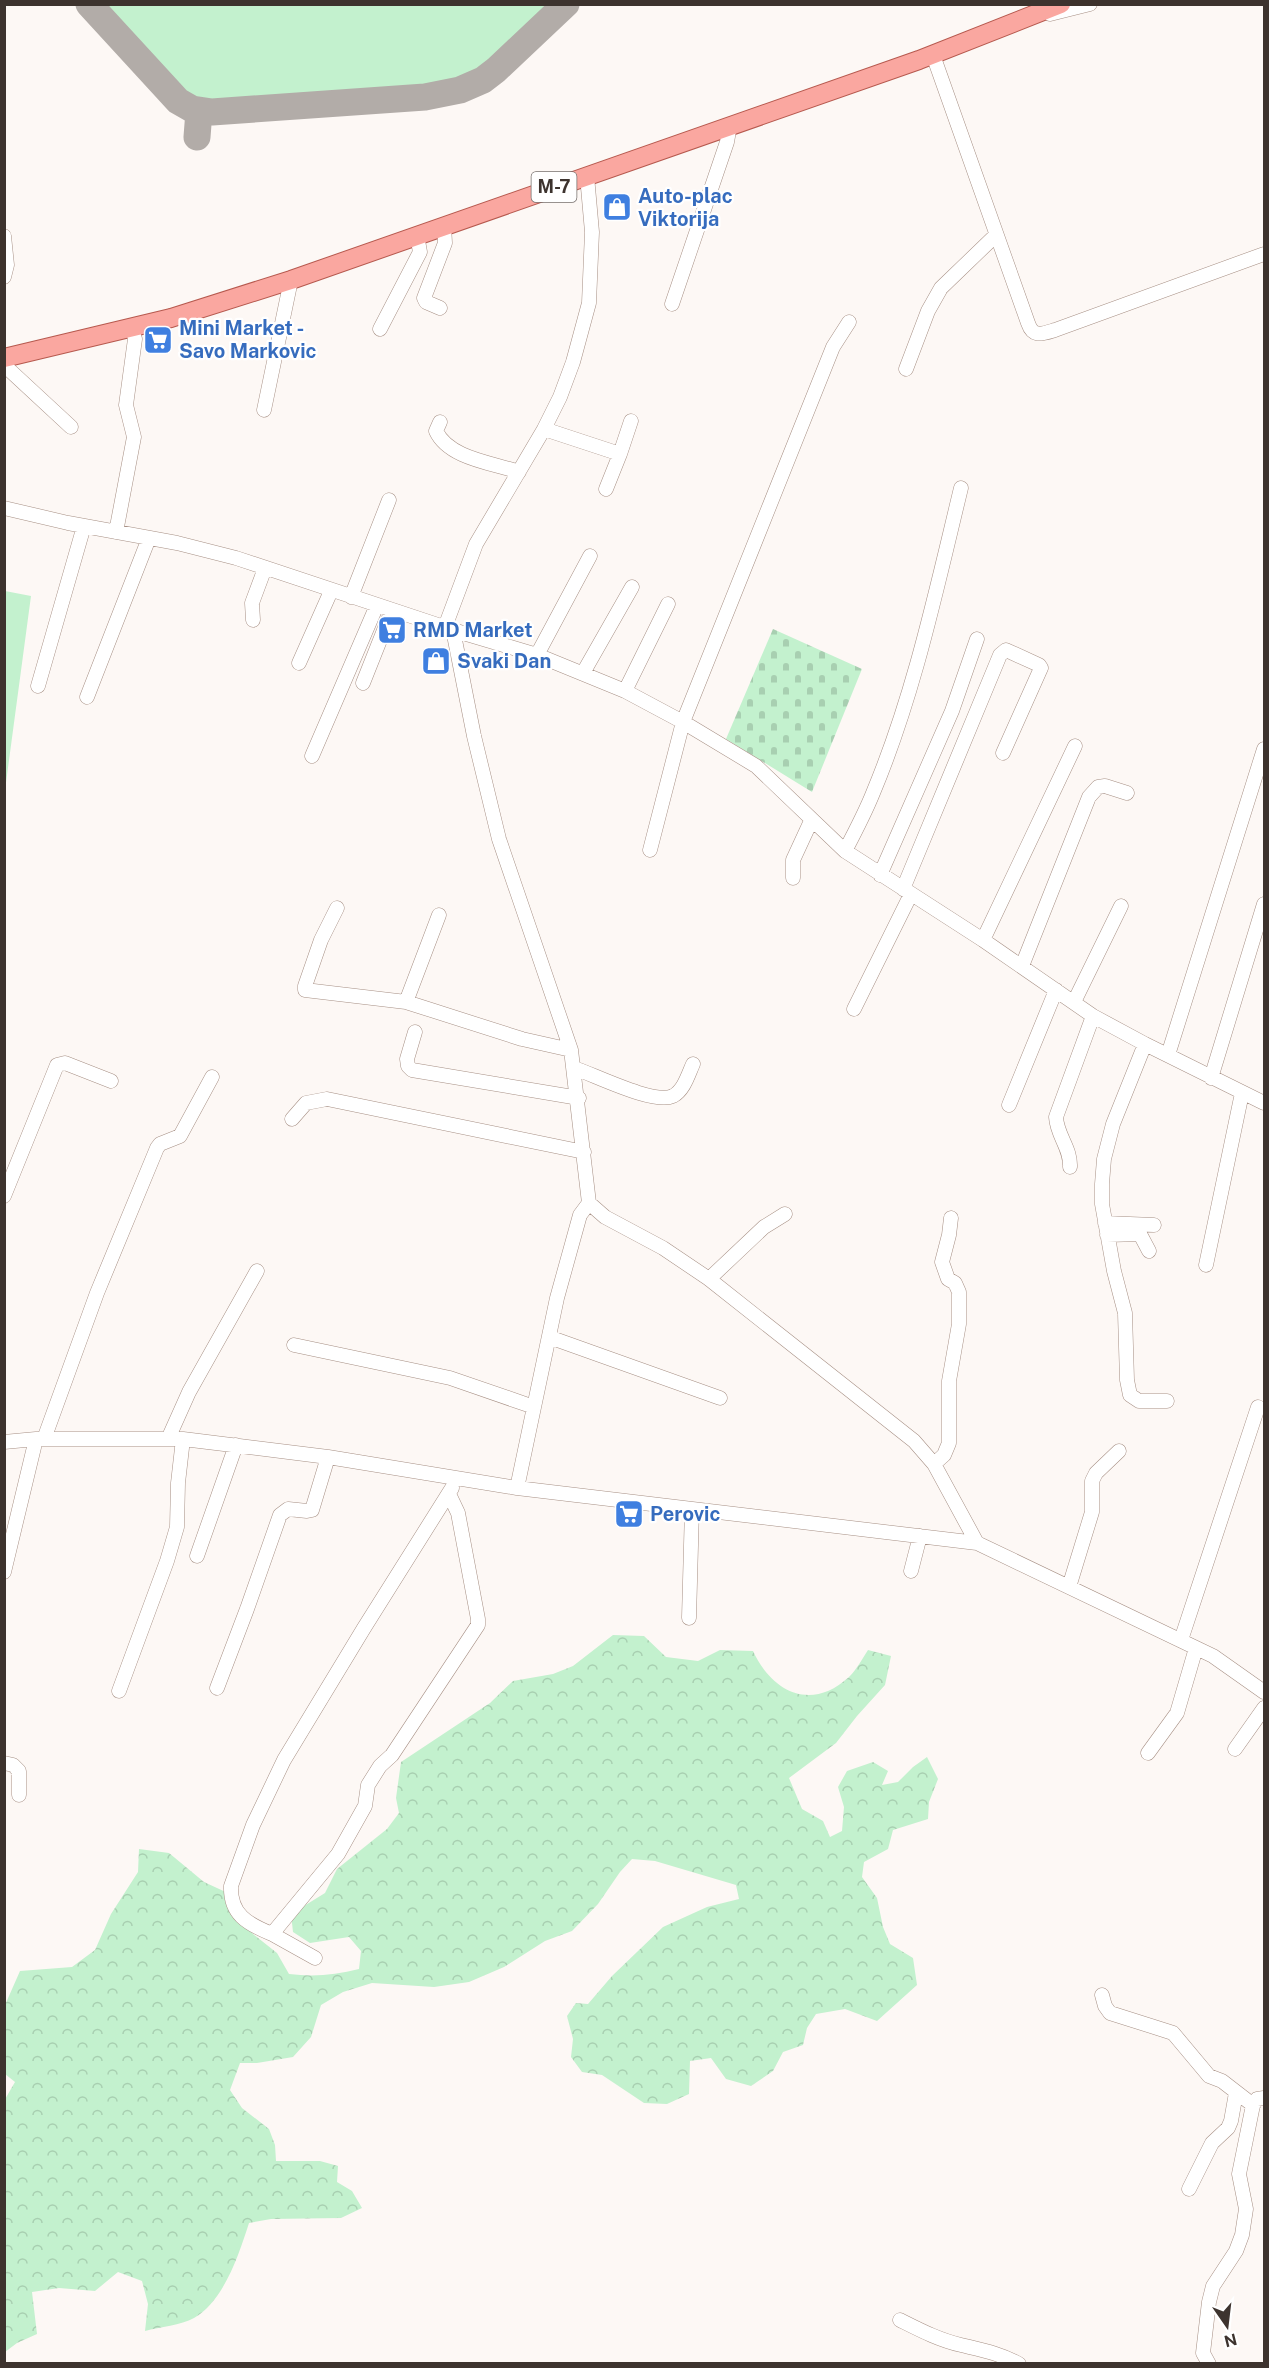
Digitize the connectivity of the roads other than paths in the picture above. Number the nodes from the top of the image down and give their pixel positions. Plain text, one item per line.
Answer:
1 (1061, 4) edge
2 (1090, 4) edge
3 (1030, 18) junction
4 (933, 55) junction
5 (730, 125) junction
6 (587, 176) junction
7 (444, 226) junction
8 (4, 236) edge
9 (417, 236) junction
10 (996, 236) junction
11 (1264, 254) edge
12 (4, 277) edge
13 (291, 280) junction
14 (672, 304) dead end
15 (440, 308) dead end
16 (849, 322) dead end
17 (132, 328) junction
18 (380, 328) dead end
19 (4, 358) edge
20 (4, 365) edge
21 (906, 369) dead end
22 (264, 410) dead end
23 (630, 421) dead end
24 (440, 422) dead end
25 (72, 427) dead end
26 (544, 429) junction
27 (620, 454) junction
28 (519, 472) junction
29 (961, 488) dead end
30 (606, 489) dead end
31 (389, 500) dead end
32 (4, 508) edge
33 (84, 526) junction
34 (117, 532) junction
35 (149, 538) junction
36 (590, 556) dead end
37 (265, 568) junction
38 (633, 587) dead end
39 (331, 591) junction
40 (351, 597) junction
41 (668, 604) dead end
42 (377, 605) junction
43 (392, 610) junction
44 (253, 620) dead end
45 (449, 628) junction
46 (977, 639) dead end
47 (537, 655) junction
48 (299, 663) dead end
49 (583, 673) junction
50 (363, 683) dead end
51 (38, 686) dead end
52 (625, 691) junction
53 (87, 697) dead end
54 (952, 711) junction
55 (683, 722) junction
56 (972, 724) junction
57 (1075, 746) dead end
58 (1264, 749) edge
59 (1003, 753) dead end
60 (312, 756) dead end
61 (1127, 793) dead end
62 (811, 821) junction
63 (650, 850) dead end
64 (845, 851) junction
65 (880, 875) junction
66 (793, 879) dead end
67 (907, 892) junction
68 (1264, 904) edge
69 (1121, 906) dead end
70 (337, 908) dead end
71 (439, 915) dead end
72 (983, 940) junction
73 (1022, 966) junction
74 (1056, 990) junction
75 (406, 1002) junction
76 (1074, 1002) junction
77 (854, 1009) dead end
78 (1093, 1016) junction
79 (415, 1032) dead end
80 (1144, 1044) junction
81 (571, 1050) junction
82 (1168, 1055) junction
83 (693, 1065) dead end
84 (574, 1068) junction
85 (212, 1077) dead end
86 (1211, 1078) junction
87 (111, 1081) dead end
88 (1242, 1093) junction
89 (579, 1098) junction
90 (1264, 1103) edge
91 (1009, 1105) dead end
92 (292, 1119) dead end
93 (584, 1152) junction
94 (1070, 1167) dead end
95 (4, 1196) edge
96 (590, 1203) junction
97 (784, 1214) dead end
98 (951, 1218) dead end
99 (1154, 1225) dead end
100 (1106, 1229) junction
101 (1149, 1251) dead end
102 (1206, 1265) dead end
103 (257, 1271) dead end
104 (709, 1279) junction
105 (549, 1337) junction
106 (294, 1345) dead end
107 (720, 1398) dead end
108 (1167, 1401) dead end
109 (534, 1407) junction
110 (1258, 1407) dead end
111 (40, 1439) junction
112 (168, 1439) junction
113 (183, 1439) junction
114 (4, 1442) edge
115 (236, 1445) junction
116 (1119, 1451) dead end
117 (328, 1457) junction
118 (934, 1464) junction
119 (458, 1478) junction
120 (517, 1488) junction
121 (448, 1494) junction
122 (692, 1509) junction
123 (920, 1536) junction
124 (977, 1543) junction
125 (197, 1556) dead end
126 (911, 1571) dead end
127 (4, 1572) edge
128 (1069, 1587) junction
129 (688, 1618) dead end
130 (1181, 1640) junction
131 (1196, 1648) junction
132 (217, 1688) dead end
133 (119, 1691) dead end
134 (1264, 1692) edge
135 (1264, 1708) edge
136 (1235, 1749) dead end
137 (1148, 1753) dead end
138 (4, 1763) edge
139 (19, 1795) dead end
140 (272, 1934) junction
141 (315, 1958) dead end
142 (1102, 1995) dead end
143 (1236, 2093) junction
144 (1258, 2101) edge
145 (1190, 2189) dead end
146 (900, 2320) dead end
147 (1018, 2364) edge
148 (1209, 2364) edge

1 - 3 main road, M-7
2 - 3 street
3 - 4 main road, M-7
4 - 5 main road, M-7
4 - 10 street
5 - 6 main road, M-7
5 - 14 street
6 - 7 main road, M-7
6 - 26 street
7 - 9 main road, M-7
7 - 15 street
8 - 12 street
9 - 13 main road, M-7
9 - 18 street
10 - 11 street
10 - 21 street
13 - 17 main road, M-7
13 - 22 street
16 - 55 street
17 - 19 main road, M-7
17 - 34 street
20 - 25 street
23 - 27 street
24 - 28 street
26 - 27 street
26 - 28 street
27 - 30 street
28 - 45 street
29 - 64 street
31 - 40 street
32 - 33 street
33 - 34 street
33 - 51 street
34 - 35 street
35 - 37 street
35 - 53 street
36 - 47 street
37 - 39 street
37 - 44 street
38 - 49 street
39 - 40 street
39 - 48 street
40 - 42 street
41 - 52 street
42 - 43 street
42 - 60 street
43 - 45 street
43 - 50 street
45 - 47 street
45 - 81 street
46 - 54 street
47 - 49 street
49 - 52 street
52 - 55 street
54 - 56 street
54 - 65 street
55 - 62 street
55 - 63 street
56 - 59 street
56 - 67 street
57 - 72 street
58 - 82 street
61 - 73 street
62 - 64 street
62 - 66 street
64 - 65 street
65 - 67 street
67 - 72 street
67 - 77 street
68 - 86 street
69 - 76 street
70 - 75 street
71 - 75 street
72 - 73 street
73 - 74 street
74 - 76 street
74 - 91 street
75 - 81 street
76 - 78 street
78 - 80 street
78 - 94 street
79 - 89 street
80 - 82 street
80 - 100 street
81 - 84 street
82 - 86 street
83 - 84 street
84 - 89 street
85 - 111 street
86 - 88 street
87 - 95 street
88 - 90 street
88 - 102 street
89 - 93 street
92 - 93 street
93 - 96 street
96 - 104 street
96 - 105 street
97 - 104 street
98 - 118 street
99 - 100 street
100 - 101 street
100 - 108 street
103 - 112 street
104 - 118 street
105 - 107 street
105 - 109 street
106 - 109 street
109 - 120 street
110 - 130 street
111 - 112 street
111 - 114 street
111 - 127 street
112 - 113 street
113 - 115 street
113 - 133 street
115 - 117 street
115 - 125 street
116 - 128 street
117 - 119 street
117 - 132 street
118 - 124 street
119 - 120 street
119 - 121 street
120 - 122 street
121 - 140 street
121 - 140 street
122 - 123 street
122 - 129 street
123 - 124 street
123 - 126 street
124 - 128 street
128 - 130 street
130 - 131 street
131 - 134 street
131 - 137 street
135 - 136 street
138 - 139 street
140 - 141 street
142 - 143 street
143 - 144 street
143 - 145 street
144 - 148 street
146 - 147 street

